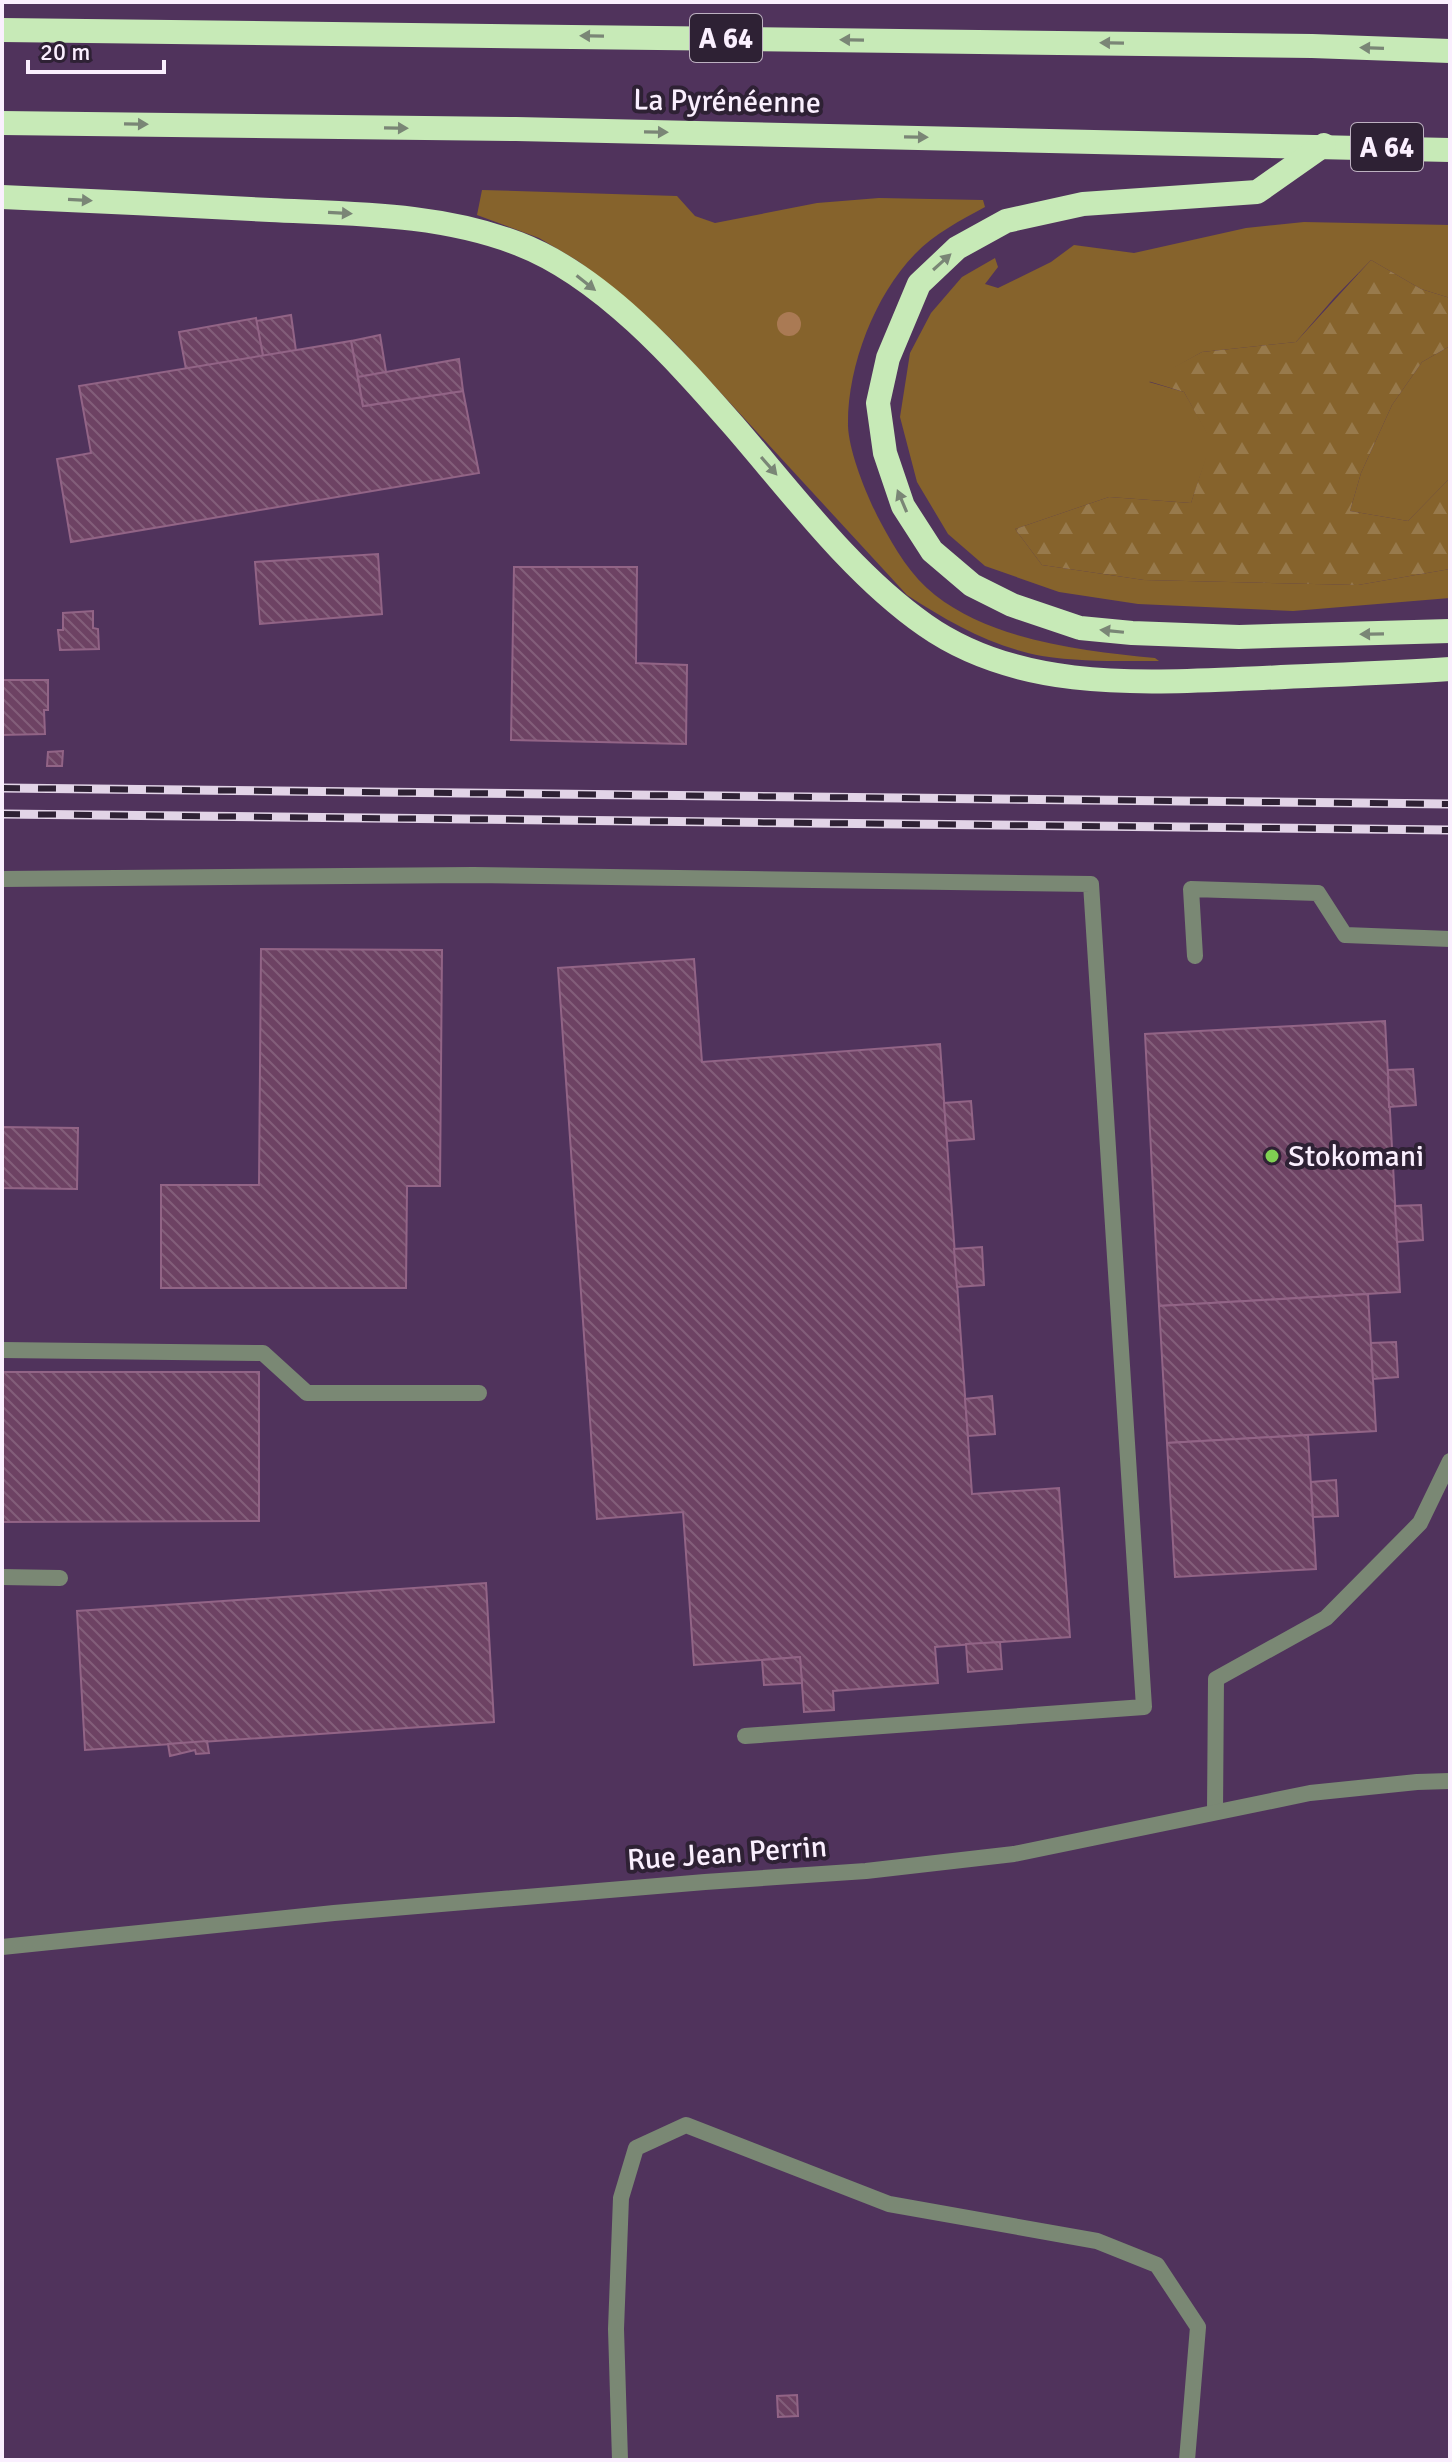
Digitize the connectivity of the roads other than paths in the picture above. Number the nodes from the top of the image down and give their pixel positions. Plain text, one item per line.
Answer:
1 (2, 30) edge
2 (1450, 51) edge
3 (2, 123) edge
4 (1324, 145) junction
5 (1450, 150) edge
6 (2, 197) edge
7 (1450, 631) edge
8 (1450, 669) edge
9 (2, 879) edge
10 (1450, 939) edge
11 (1195, 956) dead end
12 (2, 1350) edge
13 (479, 1393) dead end
14 (1450, 1461) edge
15 (2, 1577) edge
16 (60, 1578) dead end
17 (745, 1736) dead end
18 (1450, 1781) edge
19 (1215, 1812) junction
20 (2, 1947) edge
21 (620, 2460) edge
22 (1187, 2460) edge

2 -> 1 highway, La Pyrénéenne / A 64
3 -> 4 highway, La Pyrénéenne / A 64
4 - 5 highway, La Pyrénéenne / A 64
7 -> 4 highway
6 -> 8 highway
9 - 17 street
10 - 11 street
12 - 13 street
14 - 19 street
15 - 16 street
18 - 19 street, Rue Jean Perrin
19 - 20 street, Rue Jean Perrin
21 - 22 street

